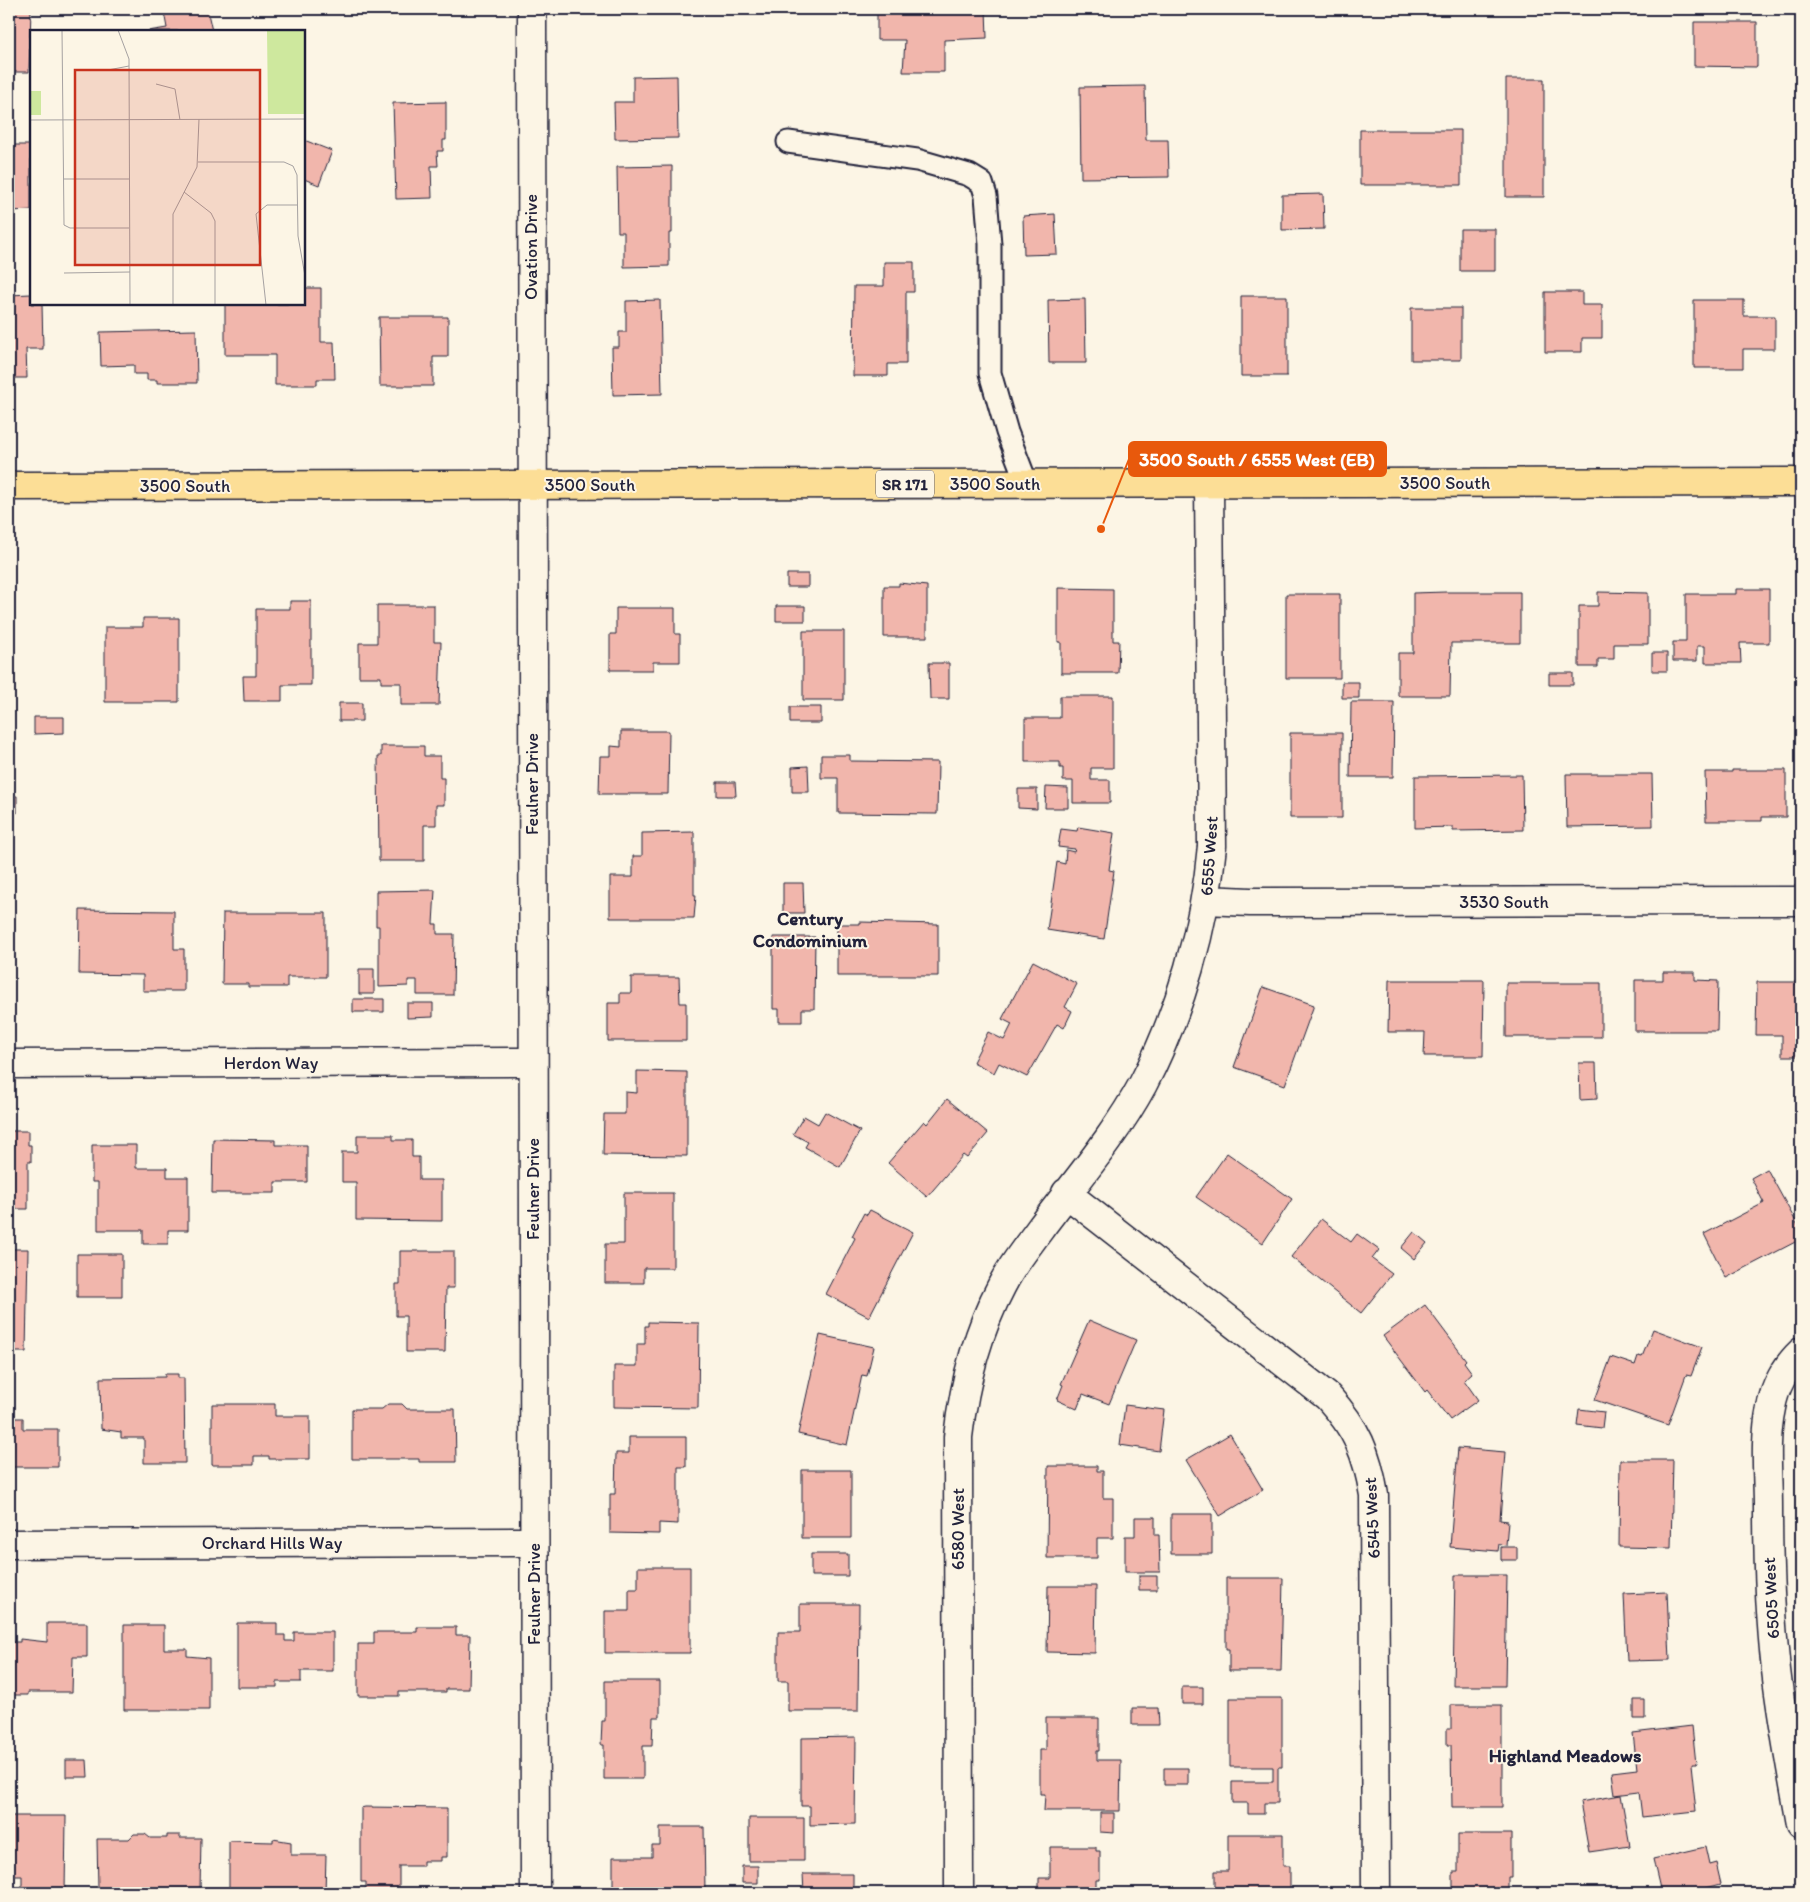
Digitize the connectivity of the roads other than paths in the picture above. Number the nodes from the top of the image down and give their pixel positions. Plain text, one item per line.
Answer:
1 (532, 9) edge
2 (788, 142) dead end
3 (1801, 482) edge
4 (1209, 483) junction
5 (1027, 484) junction
6 (531, 485) junction
7 (9, 486) edge
8 (1206, 900) junction
9 (1801, 901) edge
10 (533, 1062) junction
11 (9, 1064) edge
12 (1066, 1193) junction
13 (1801, 1352) edge
14 (534, 1542) junction
15 (9, 1544) edge
16 (1801, 1824) edge
17 (535, 1893) edge
18 (960, 1893) edge
19 (1376, 1893) edge

1 - 6 street, Ovation Drive
2 - 5 lane
3 - 4 main road, 3500 South / SR 171
4 - 5 main road, 3500 South / SR 171
4 - 8 street, 6555 West
5 - 6 main road, 3500 South / SR 171
6 - 7 main road, 3500 South / SR 171
6 - 10 street, Feulner Drive
8 - 9 street, 3530 South
8 - 12 street, 6555 West
10 - 11 street, Herdon Way
10 - 14 street, Feulner Drive
12 - 18 street, 6580 West
12 - 19 street, 6545 West
13 - 16 street, 6505 West
14 - 15 street, Orchard Hills Way
14 - 17 street, Feulner Drive

